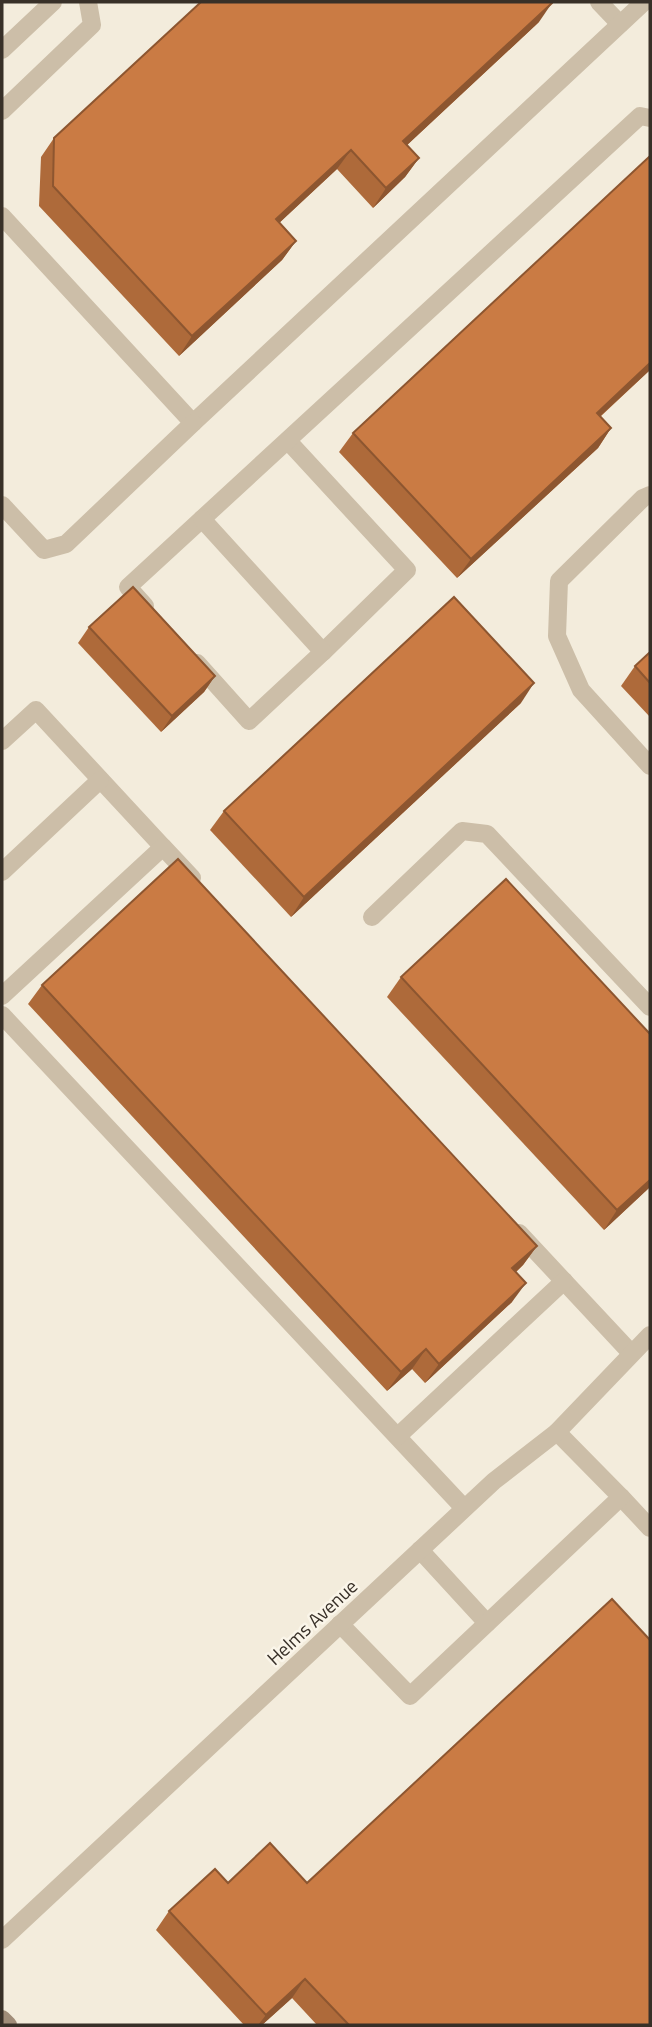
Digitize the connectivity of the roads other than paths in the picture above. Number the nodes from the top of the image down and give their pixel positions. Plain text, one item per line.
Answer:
1 (53, 2) edge
2 (88, 2) edge
3 (599, 2) edge
4 (644, 2) edge
5 (620, 24) junction
6 (2, 50) edge
7 (2, 111) edge
8 (650, 118) edge
9 (2, 216) edge
10 (193, 423) junction
11 (288, 440) junction
12 (650, 495) edge
13 (2, 505) edge
14 (202, 519) junction
15 (156, 618) edge
16 (184, 649) edge
17 (323, 652) junction
18 (2, 741) edge
19 (650, 766) edge
20 (100, 780) junction
21 (163, 847) junction
22 (2, 872) edge
23 (200, 887) edge
24 (372, 917) dead end
25 (2, 996) edge
26 (650, 1007) edge
27 (2, 1016) edge
28 (508, 1221) edge
29 (564, 1281) junction
30 (650, 1335) edge
31 (631, 1353) junction
32 (557, 1432) junction
33 (398, 1436) junction
34 (621, 1497) junction
35 (464, 1508) junction
36 (650, 1528) edge
37 (420, 1550) junction
38 (487, 1623) junction
39 (340, 1624) junction
40 (2, 1940) edge
41 (2, 2019) edge
42 (8, 2025) edge

1 - 6 street
2 - 7 street
3 - 5 street
4 - 5 street
5 - 10 street
8 - 11 street
9 - 10 street
10 - 13 street
11 - 14 street
11 - 17 street
12 - 19 street
14 - 15 street
14 - 17 street
16 - 17 street
18 - 20 street
20 - 21 street
20 - 22 street
21 - 23 street
21 - 25 street
24 - 26 street
27 - 33 street
28 - 29 street
29 - 31 street
29 - 33 street
30 - 31 street, Helms Avenue
31 - 32 street, Helms Avenue
32 - 34 street
32 - 35 street, Helms Avenue
33 - 35 street
34 - 36 street
34 - 38 street
35 - 37 street, Helms Avenue
37 - 38 street
37 - 39 street, Helms Avenue
38 - 39 street
39 - 40 street, Helms Avenue
41 - 42 main road

